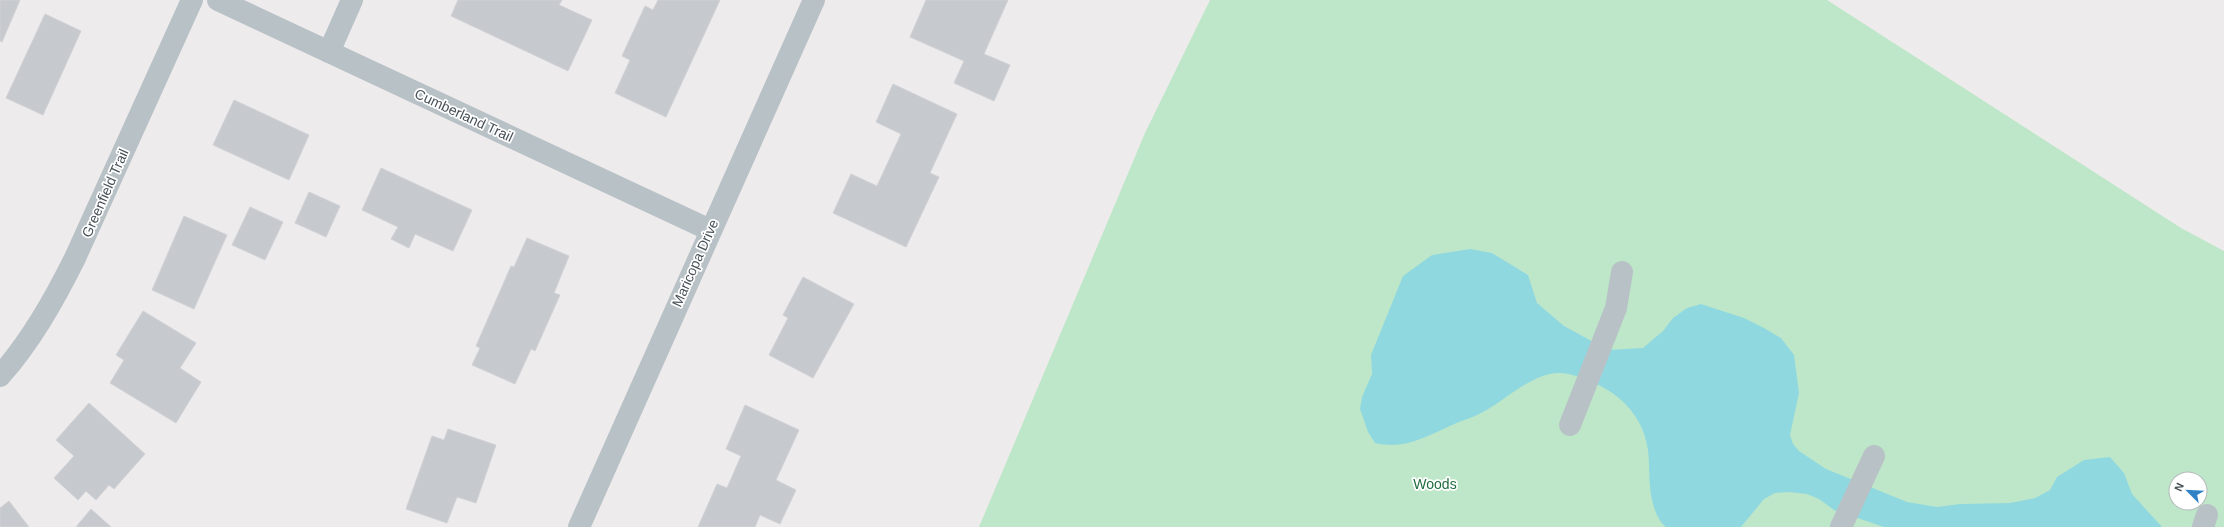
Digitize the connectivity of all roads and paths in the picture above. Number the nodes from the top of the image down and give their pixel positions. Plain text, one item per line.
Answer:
1 (192, 0) edge
2 (218, 0) edge
3 (352, 0) edge
4 (814, 0) edge
5 (329, 52) junction
6 (710, 230) junction
7 (1622, 272) dead end
8 (0, 376) edge
9 (1570, 425) dead end
10 (1874, 456) dead end
11 (579, 527) edge
12 (1841, 527) edge

1 - 8 street, Greenfield Trail
2 - 5 street, Cumberland Trail
3 - 5 street
4 - 6 street, Maricopa Drive
5 - 6 street, Cumberland Trail
6 - 11 street, Maricopa Drive
7 - 9 street
10 - 12 street

